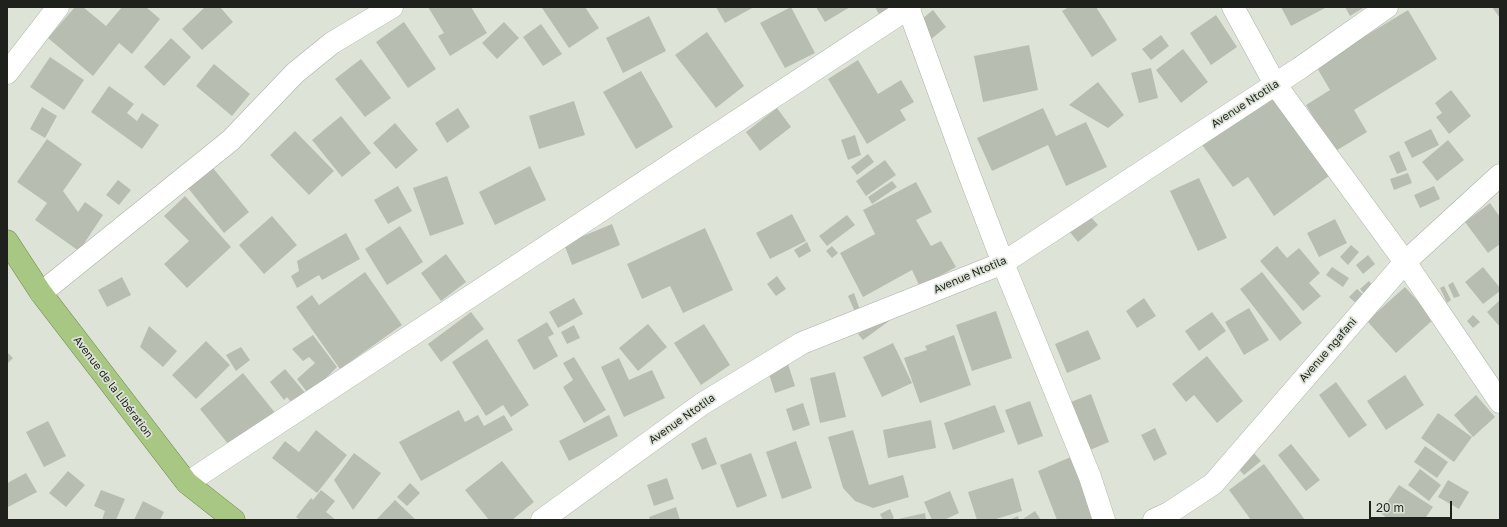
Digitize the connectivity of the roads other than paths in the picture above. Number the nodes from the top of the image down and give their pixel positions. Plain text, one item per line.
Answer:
1 (58, 7) edge
2 (392, 7) edge
3 (909, 7) edge
4 (1233, 7) edge
5 (1387, 7) edge
6 (7, 73) edge
7 (1275, 84) junction
8 (1500, 175) edge
9 (7, 241) edge
10 (1405, 262) junction
11 (1003, 263) junction
12 (41, 293) junction
13 (1500, 402) edge
14 (187, 484) junction
15 (234, 520) edge
16 (542, 520) edge
17 (1104, 520) edge
18 (1154, 520) edge

1 - 6 street
2 - 12 street
3 - 11 street
3 - 14 street
4 - 7 street
5 - 7 street, Avenue Ntotila
7 - 10 street
7 - 11 street, Avenue Ntotila
8 - 10 street, Avenue ngafani
9 - 12 highway, Avenue de la Libération
10 - 13 street
10 - 18 street, Avenue ngafani
11 - 16 street, Avenue Ntotila
11 - 17 street
12 - 14 highway, Avenue de la Libération
14 - 15 highway, Avenue de la Libération

